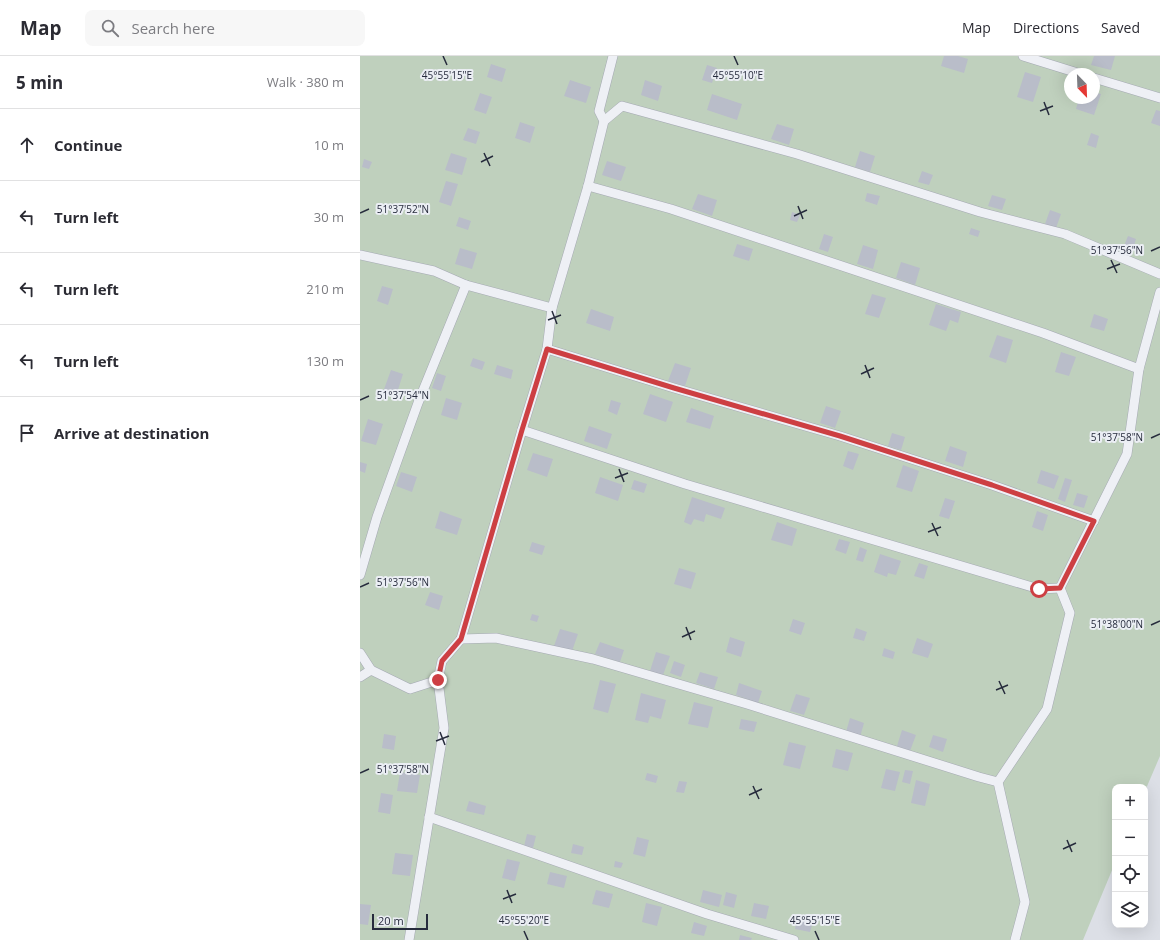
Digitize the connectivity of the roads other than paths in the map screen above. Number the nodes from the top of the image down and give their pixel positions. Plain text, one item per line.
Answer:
1 (613, 56) edge
2 (1023, 56) edge
3 (1064, 69) edge
4 (1100, 80) edge
5 (1160, 98) edge
6 (604, 121) junction
7 (588, 186) junction
8 (360, 255) edge
9 (1160, 274) edge
10 (466, 285) junction
11 (1160, 292) edge
12 (552, 308) junction
13 (547, 349) junction
14 (1139, 369) junction
15 (522, 430) junction
16 (1094, 521) junction
17 (360, 576) edge
18 (1060, 588) junction
19 (461, 639) junction
20 (360, 653) edge
21 (371, 670) junction
22 (360, 677) edge
23 (438, 680) junction
24 (998, 782) junction
25 (429, 817) junction
26 (409, 940) edge
27 (794, 940) edge
28 (1015, 940) edge

1 - 6 lane
2 - 3 lane
4 - 5 lane
6 - 7 lane
6 - 9 lane
7 - 12 lane
7 - 14 lane
8 - 10 lane
10 - 12 lane
10 - 17 lane
11 - 14 lane
12 - 13 lane
13 - 15 lane
13 - 16 lane
14 - 16 lane
15 - 18 lane
15 - 19 lane
16 - 18 lane
18 - 24 lane
19 - 23 lane
19 - 24 lane
20 - 21 lane
21 - 22 lane
21 - 23 lane
23 - 25 lane
24 - 28 lane
25 - 26 lane
25 - 27 lane

